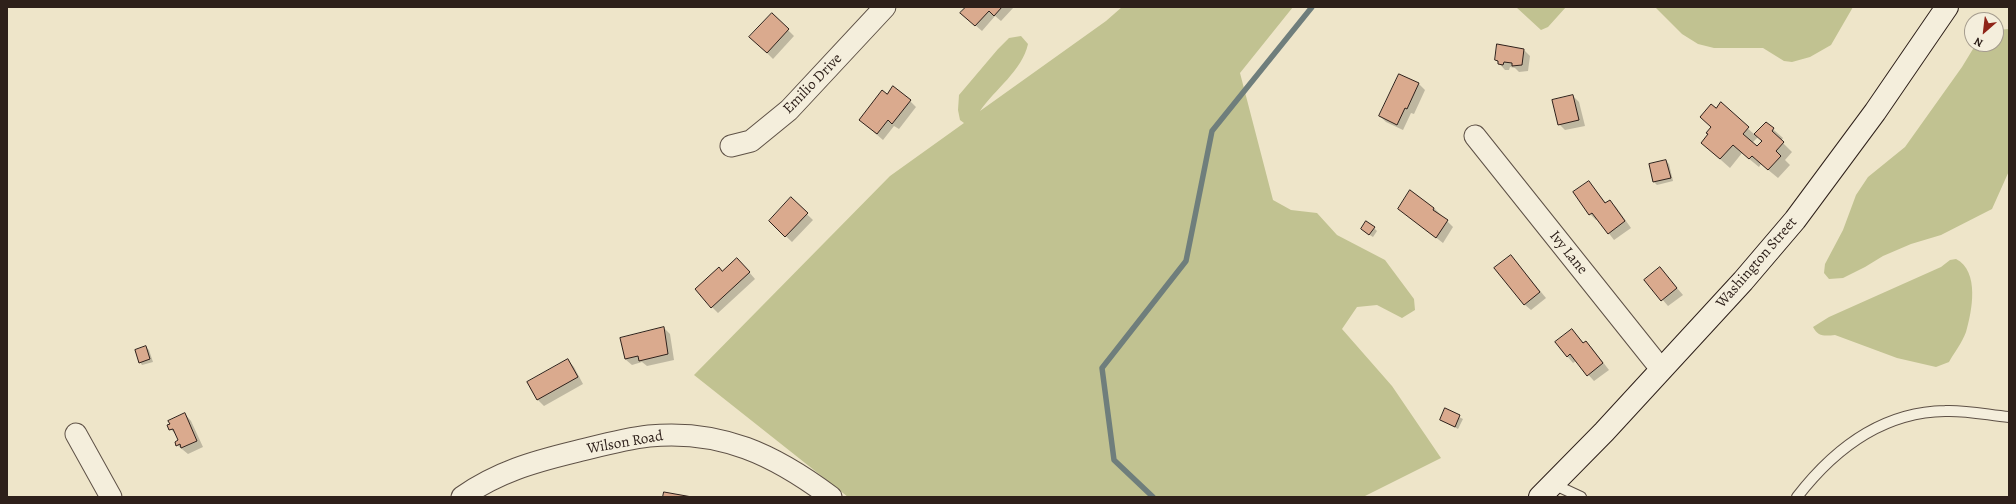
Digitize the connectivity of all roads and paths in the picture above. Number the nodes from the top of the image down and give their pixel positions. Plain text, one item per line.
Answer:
1 (885, 7) edge
2 (1947, 7) edge
3 (1475, 136) dead end
4 (731, 146) dead end
5 (1662, 370) junction
6 (2009, 417) edge
7 (76, 434) dead end
8 (808, 490) edge
9 (1550, 493) edge
10 (111, 497) edge
11 (462, 497) edge
12 (831, 497) edge
13 (1581, 497) edge
14 (1797, 497) edge

1 - 4 street, Emilio Drive
2 - 5 main road, Washington Street
3 - 5 street, Ivy Lane
5 - 9 main road, Washington Street
6 - 14 lane
7 - 10 street
8 - 11 street, Wilson Road
8 - 12 street, Wilson Road
9 - 13 lane

